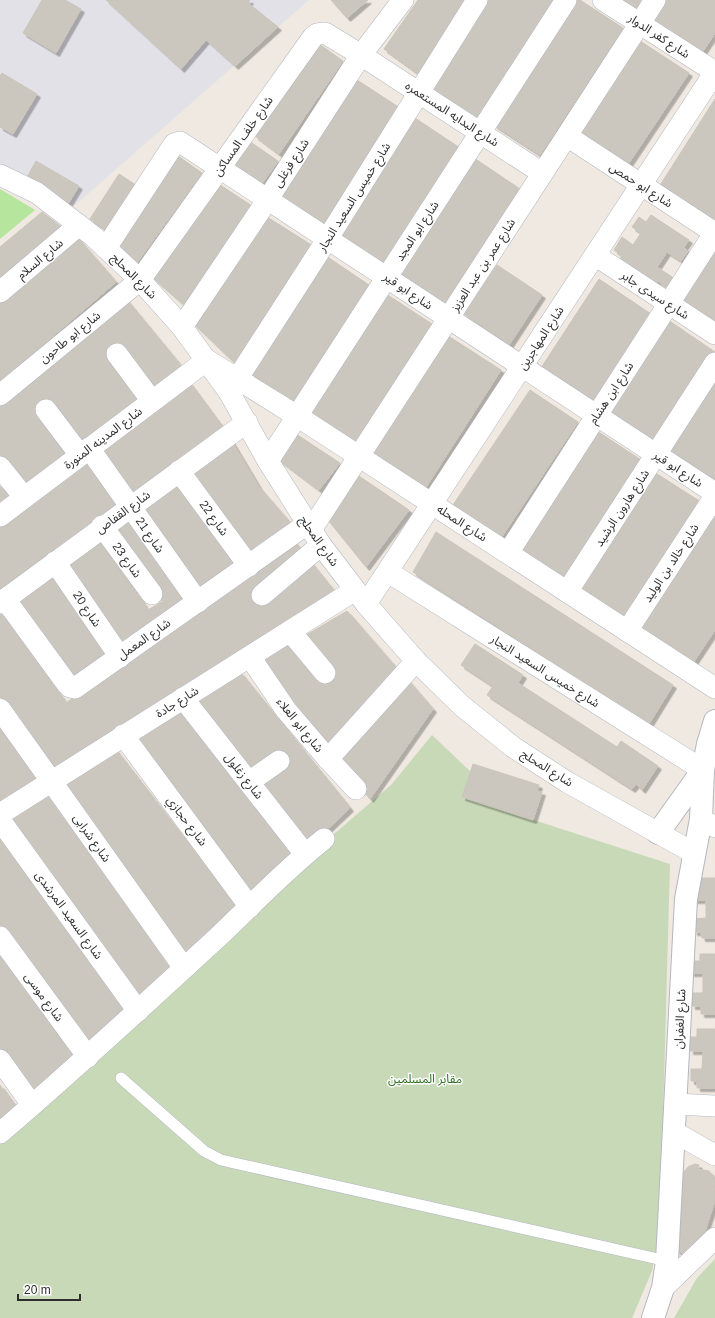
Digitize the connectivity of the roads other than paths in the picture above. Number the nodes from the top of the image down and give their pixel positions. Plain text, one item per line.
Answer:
1 (403, 0) edge
2 (477, 0) edge
3 (566, 0) edge
4 (603, 0) edge
5 (655, 0) edge
6 (640, 24) junction
7 (361, 55) junction
8 (715, 72) edge
9 (419, 92) junction
10 (481, 133) junction
11 (567, 136) junction
12 (220, 168) junction
13 (542, 173) junction
14 (0, 175) edge
15 (641, 184) junction
16 (268, 199) junction
17 (79, 225) junction
18 (715, 233) edge
19 (328, 238) junction
20 (106, 248) junction
21 (595, 255) junction
22 (387, 277) junction
23 (140, 280) junction
24 (0, 292) edge
25 (669, 304) junction
26 (449, 318) junction
27 (182, 327) junction
28 (715, 334) edge
29 (117, 354) dead end
30 (207, 360) junction
31 (715, 363) edge
32 (522, 366) junction
33 (233, 385) junction
34 (0, 395) edge
35 (152, 402) junction
36 (46, 410) dead end
37 (596, 415) junction
38 (297, 416) junction
39 (247, 422) junction
40 (84, 452) junction
41 (656, 454) junction
42 (359, 456) junction
43 (268, 461) junction
44 (0, 467) edge
45 (179, 471) junction
46 (715, 494) edge
47 (24, 497) junction
48 (432, 504) junction
49 (130, 507) junction
50 (0, 516) edge
51 (102, 526) junction
52 (313, 533) junction
53 (508, 553) junction
54 (55, 562) junction
55 (249, 566) junction
56 (388, 572) junction
57 (568, 592) junction
58 (152, 594) dead end
59 (262, 595) dead end
60 (361, 597) junction
61 (2, 601) edge
62 (198, 602) junction
63 (290, 631) junction
64 (627, 631) junction
65 (120, 657) junction
66 (250, 657) junction
67 (416, 661) junction
68 (325, 672) dead end
69 (715, 688) edge
70 (183, 698) junction
71 (0, 708) edge
72 (715, 721) edge
73 (123, 735) junction
74 (328, 759) junction
75 (279, 761) dead end
76 (703, 770) junction
77 (52, 781) junction
78 (249, 782) junction
79 (356, 789) dead end
80 (0, 814) edge
81 (0, 820) edge
82 (708, 823) edge
83 (658, 833) junction
84 (324, 839) dead end
85 (694, 853) junction
86 (305, 854) junction
87 (250, 907) junction
88 (0, 937) edge
89 (184, 968) junction
90 (138, 1011) junction
91 (88, 1057) junction
92 (0, 1060) edge
93 (121, 1078) dead end
94 (675, 1104) junction
95 (32, 1105) junction
96 (715, 1106) edge
97 (674, 1132) junction
98 (0, 1133) edge
99 (715, 1155) edge
100 (715, 1238) edge
101 (667, 1261) junction
102 (663, 1288) junction
103 (653, 1318) edge

1 - 7 street, شارع فرغلى
2 - 9 street, شارع خميس السعيد النجار
3 - 10 street, شارع ابو المجد
4 - 6 street, شارع كفر الدوار
5 - 6 street, شارع عمر بن عبد العزيز
6 - 8 street, شارع كفر الدوار
6 - 11 street, شارع عمر بن عبد العزيز
7 - 9 street, شارع البدايه المستعمره
7 - 12 street, شارع خلف المساكن
7 - 16 street, شارع فرغلى
8 - 15 street, شارع المهاجرين
9 - 10 street, شارع البدايه المستعمره
9 - 19 street, شارع خميس السعيد النجار
10 - 13 street, شارع البدايه المستعمره
10 - 22 street, شارع ابو المجد
11 - 13 street, شارع عمر بن عبد العزيز
11 - 15 street, شارع ابو حمص
12 - 16 street, شارع ابو قير
12 - 20 street, شارع ابو قير
12 - 23 street, شارع خلف المساكن
13 - 26 street, شارع عمر بن عبد العزيز
14 - 17 street, شارع المحلج
15 - 18 street, شارع ابو حمص
15 - 21 street, شارع المهاجرين
16 - 19 street, شارع ابو قير
16 - 27 street, شارع فرغلى
17 - 20 street, شارع المحلج
17 - 24 street, شارع السلام
18 - 25 street, شارع ابن هشام
19 - 22 street, شارع ابو قير
19 - 33 street, شارع خميس السعيد النجار
20 - 23 street, شارع المحلج
21 - 25 street, شارع سيدى جابر
21 - 32 street, شارع المهاجرين
22 - 26 street, شارع ابو قير
22 - 38 street, شارع ابو المجد
23 - 27 street, شارع المحلج
23 - 34 street, شارع ابو طاحون
25 - 28 street, شارع سيدى جابر
25 - 37 street, شارع ابن هشام
26 - 32 street, شارع ابو قير
26 - 42 street, شارع عمر بن عبد العزيز
27 - 30 street, شارع المحلج
29 - 35 street
30 - 33 street, شارع المحلج
30 - 35 street, شارع المدينه المنورة
31 - 41 street, شارع هارون الرشيد
32 - 37 street, شارع ابو قير
32 - 48 street, شارع المهاجرين
33 - 38 street, شارع المحله
33 - 39 street, شارع المحلج
35 - 40 street, شارع المدينه المنورة
36 - 40 street, شارع 21
37 - 41 street, شارع ابو قير
37 - 53 street, شارع ابن هشام
38 - 42 street, شارع المحله
38 - 43 street, شارع ابو المجد
39 - 43 street, شارع المحلج
39 - 45 street, شارع القفاص
40 - 47 street, شارع المدينه المنورة
40 - 49 street, شارع 21
41 - 46 street, شارع ابو قير
41 - 57 street, شارع هارون الرشيد
42 - 48 street, شارع المحله
42 - 52 street, شارع عمر بن عبد العزيز
43 - 52 street, شارع المحلج
44 - 47 street
45 - 49 street, شارع القفاص
45 - 55 street, شارع 22
46 - 64 street, شارع خالد بن الوليد
47 - 50 street, شارع المدينه المنورة
48 - 53 street, شارع المحله
48 - 56 street, شارع المهاجرين
49 - 51 street, شارع القفاص
49 - 62 street, شارع 21
51 - 54 street, شارع القفاص
51 - 58 street, شارع 23
52 - 55 street, شارع المعمل
52 - 59 street
52 - 60 street, شارع المحلج
53 - 57 street, شارع المحله
54 - 61 street, شارع القفاص
54 - 65 street, شارع 20
55 - 62 street, شارع المعمل
56 - 60 street, شارع المهاجرين
56 - 76 street, شارع خميس السعيد النجار
57 - 64 street, شارع المحله
60 - 63 street, شارع جادة
60 - 67 street, شارع المحلج
61 - 65 street, شارع المعمل
62 - 65 street, شارع المعمل
63 - 66 street, شارع جادة
63 - 68 street
64 - 69 street, شارع المحله
66 - 70 street, شارع جادة
66 - 74 street, شارع ابو العلاء
67 - 74 street
67 - 83 street, شارع المحلج
70 - 73 street, شارع جادة
70 - 78 street, شارع زغلول
71 - 77 street, شارع شرابى
72 - 76 street, شارع الغفران
73 - 77 street, شارع جادة
73 - 87 street, شارع حجازي
74 - 79 street, شارع ابو العلاء
75 - 78 street
76 - 82 street, شارع الغفران
76 - 83 street
77 - 80 street, شارع جادة
77 - 89 street, شارع شرابى
78 - 86 street, شارع زغلول
81 - 90 street, شارع السعيد المرشدى
82 - 85 street, شارع الغفران
83 - 85 street, شارع المحلج
84 - 86 street
85 - 94 street, شارع الغفران
86 - 87 street
87 - 89 street
88 - 91 street, شارع موسى
89 - 90 street
90 - 91 street
91 - 95 street
92 - 95 street
93 - 101 lane
94 - 96 street
94 - 97 street, شارع الغفران
95 - 98 street
97 - 99 street
97 - 101 street, شارع الغفران
100 - 102 street
101 - 102 street, شارع الغفران
102 - 103 street, شارع الغفران

